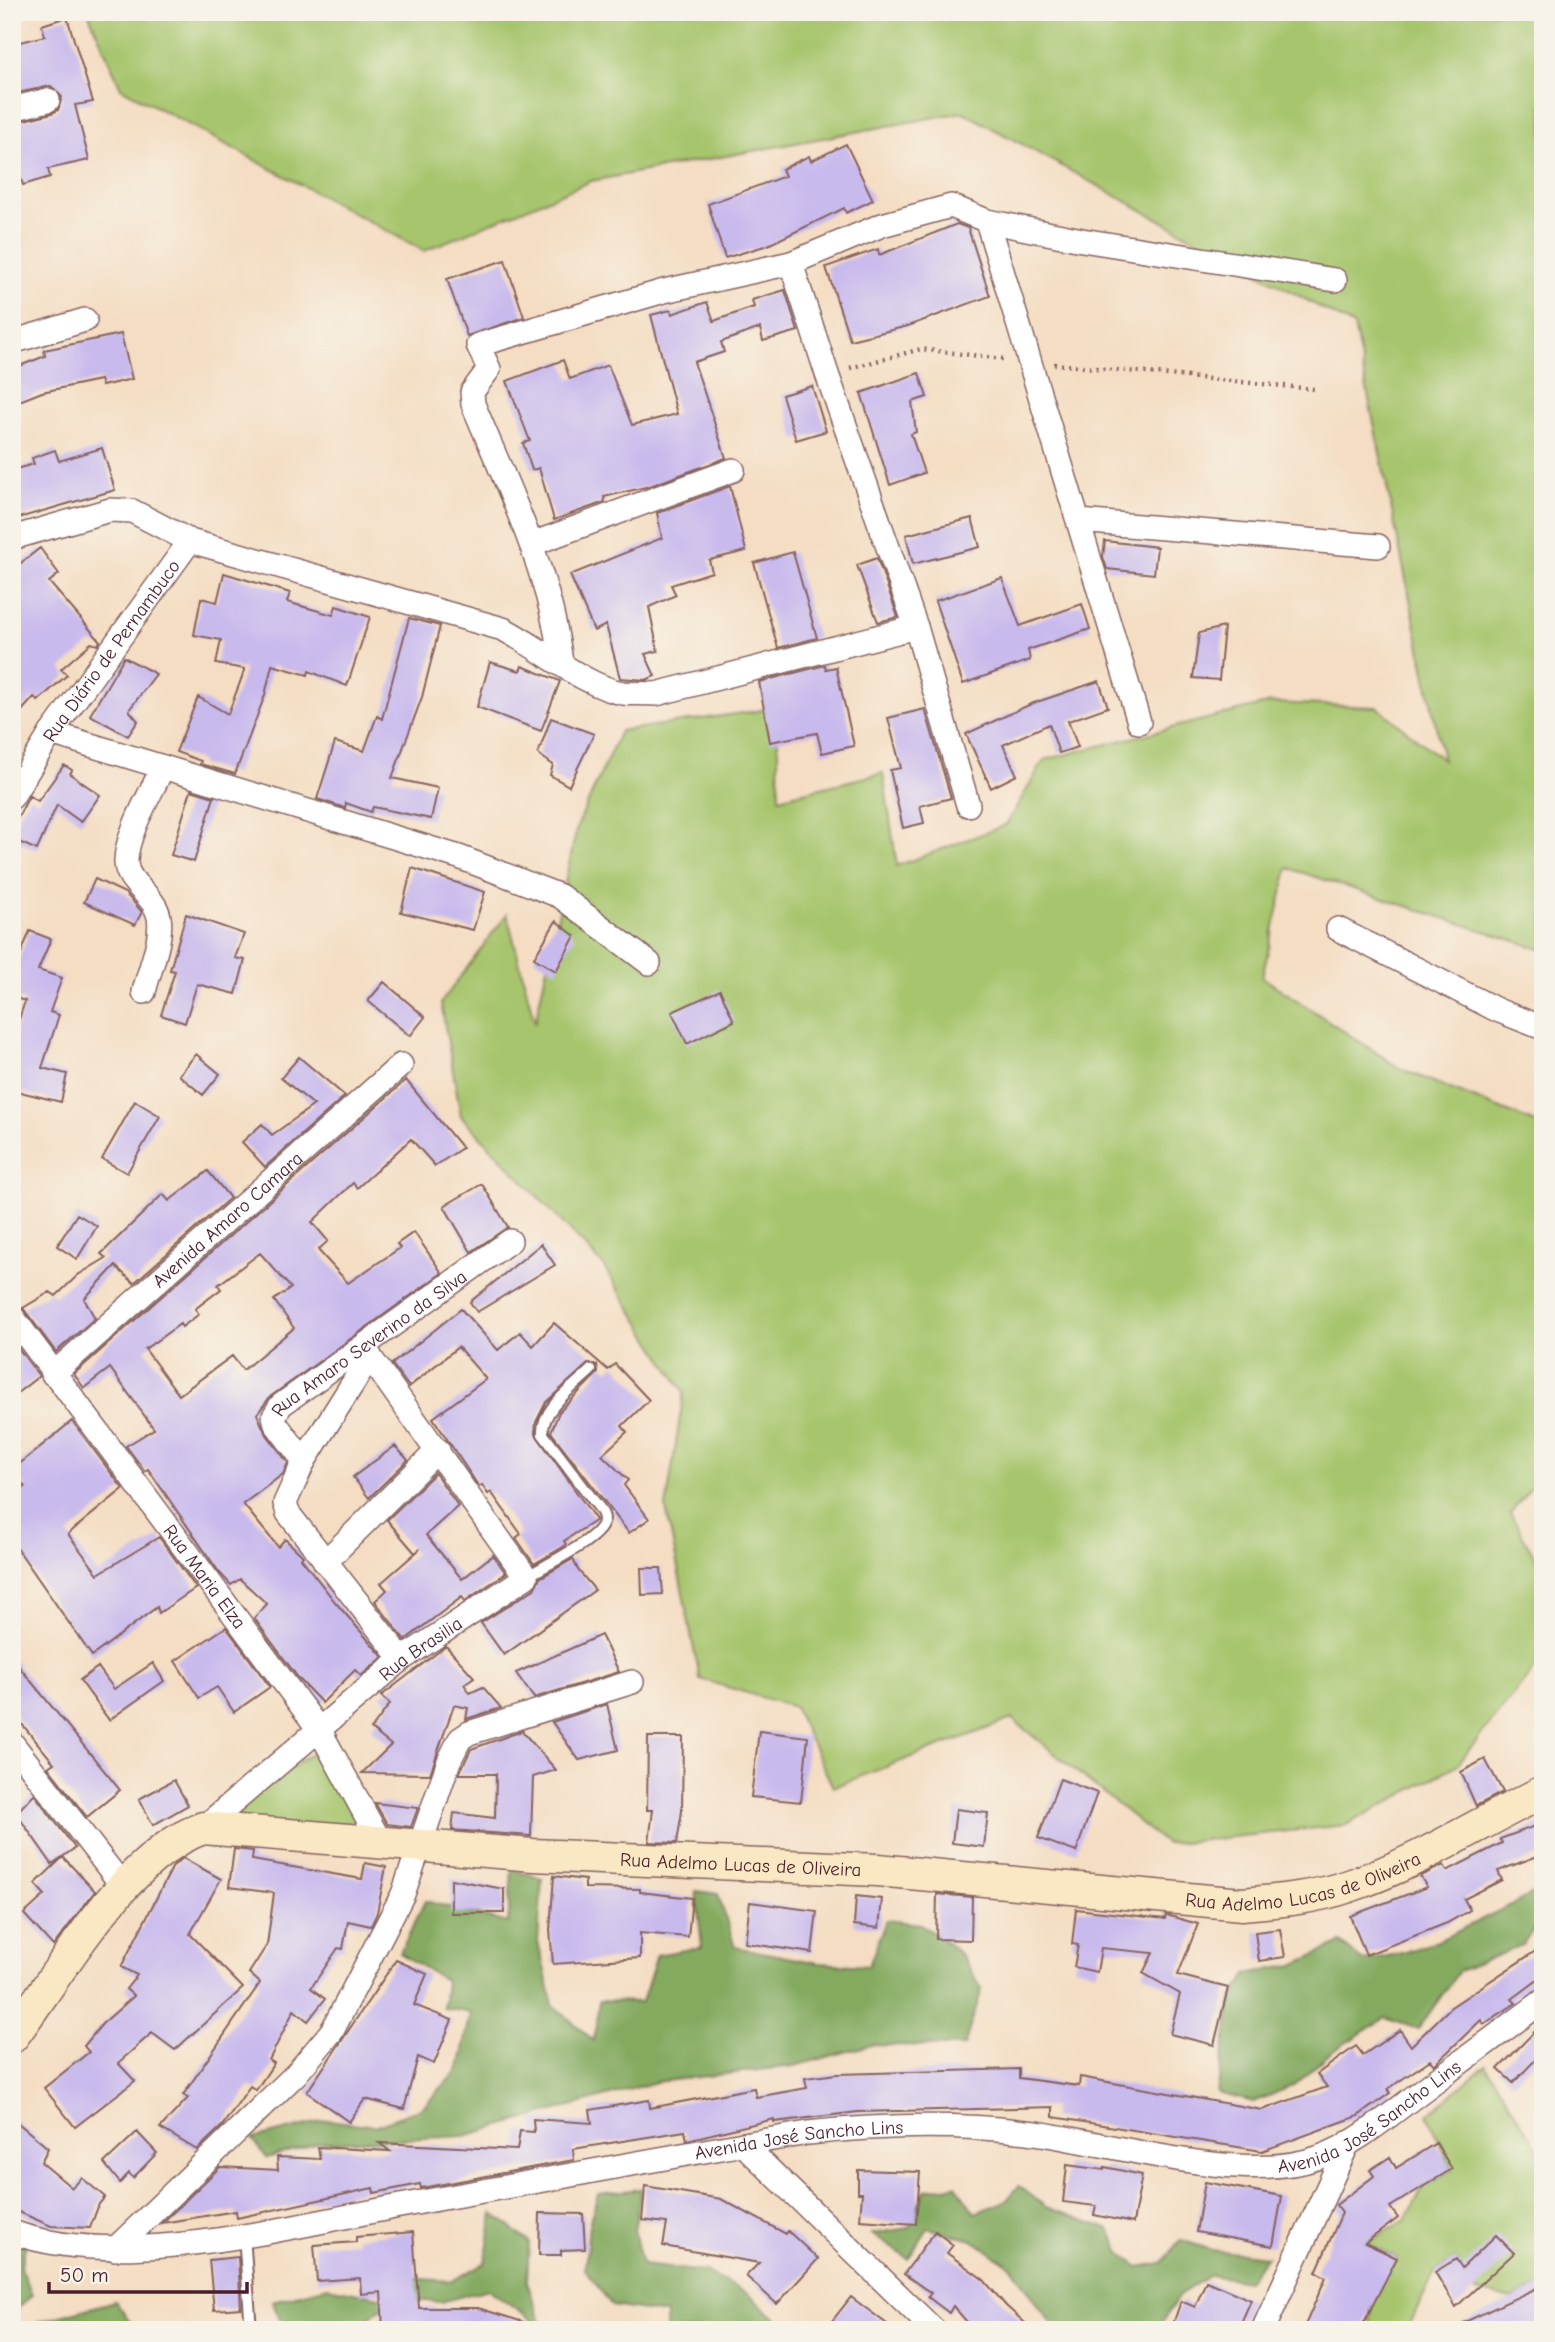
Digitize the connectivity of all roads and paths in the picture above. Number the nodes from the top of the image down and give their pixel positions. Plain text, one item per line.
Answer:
1 (48, 100) dead end
2 (12, 109) edge
3 (987, 221) junction
4 (791, 263) junction
5 (1335, 279) dead end
6 (85, 320) dead end
7 (12, 342) edge
8 (1028, 361) junction
9 (827, 374) junction
10 (1314, 389) dead end
11 (733, 470) dead end
12 (1079, 521) junction
13 (12, 538) edge
14 (190, 541) junction
15 (532, 544) junction
16 (1378, 546) dead end
17 (916, 627) junction
18 (561, 663) junction
19 (1139, 722) dead end
20 (51, 733) junction
21 (163, 767) junction
22 (12, 797) edge
23 (968, 805) dead end
24 (1338, 929) dead end
25 (649, 963) dead end
26 (144, 992) dead end
27 (1543, 1028) edge
28 (401, 1065) dead end
29 (510, 1241) dead end
30 (12, 1316) edge
31 (367, 1351) junction
32 (591, 1370) dead end
33 (53, 1374) junction
34 (438, 1450) junction
35 (304, 1461) junction
36 (325, 1562) junction
37 (526, 1577) junction
38 (402, 1658) junction
39 (632, 1682) dead end
40 (320, 1731) junction
41 (12, 1743) edge
42 (1543, 1792) edge
43 (202, 1828) junction
44 (382, 1845) junction
45 (418, 1848) junction
46 (122, 1885) junction
47 (1543, 2001) edge
48 (12, 2037) edge
49 (1348, 2143) junction
50 (743, 2144) junction
51 (12, 2232) edge
52 (244, 2235) junction
53 (115, 2249) junction
54 (251, 2330) edge
55 (934, 2330) edge
56 (1263, 2330) edge

1 - 2 street
3 - 4 street
3 - 5 street
3 - 8 street
4 - 9 street
4 - 15 street
6 - 7 street
8 - 9 path
8 - 10 path
8 - 12 street
9 - 17 street
11 - 15 street
12 - 16 street
12 - 19 street
13 - 14 street
14 - 18 street
14 - 20 street, Rua Diário de Pernambuco
15 - 18 street
17 - 18 street
17 - 23 street
20 - 21 street
20 - 22 street, Rua Diário de Pernambuco
21 - 25 street
21 - 26 street
24 - 27 street
28 - 33 street, Avenida Amaro Camara
29 - 31 street, Rua Amaro Severino da Silva
30 - 33 street, Rua Maria Elza
31 - 34 street
31 - 35 street, Rua Amaro Severino da Silva
31 - 35 street, Rua Amaro Severino da Silva
32 - 37 lane
33 - 40 street, Rua Maria Elza
34 - 36 street
34 - 37 street
35 - 36 street, Rua Amaro Severino da Silva
36 - 38 street, Rua Amaro Severino da Silva
37 - 38 street, Rua Brasilia
38 - 40 street, Rua Brasilia
39 - 45 street
40 - 43 street, Rua Brasilia
40 - 44 street, Rua Maria Elza
41 - 46 street
42 - 45 street, Rua Adelmo Lucas de Oliveira
43 - 44 street, Rua Adelmo Lucas de Oliveira
43 - 46 street
44 - 45 street, Rua Adelmo Lucas de Oliveira
45 - 53 street
46 - 48 street
47 - 49 street, Avenida José Sancho Lins
49 - 50 street, Avenida José Sancho Lins
49 - 56 street
50 - 52 street, Avenida José Sancho Lins
50 - 55 street
51 - 53 street, Avenida José Sancho Lins
52 - 53 street, Avenida José Sancho Lins
52 - 54 lane

